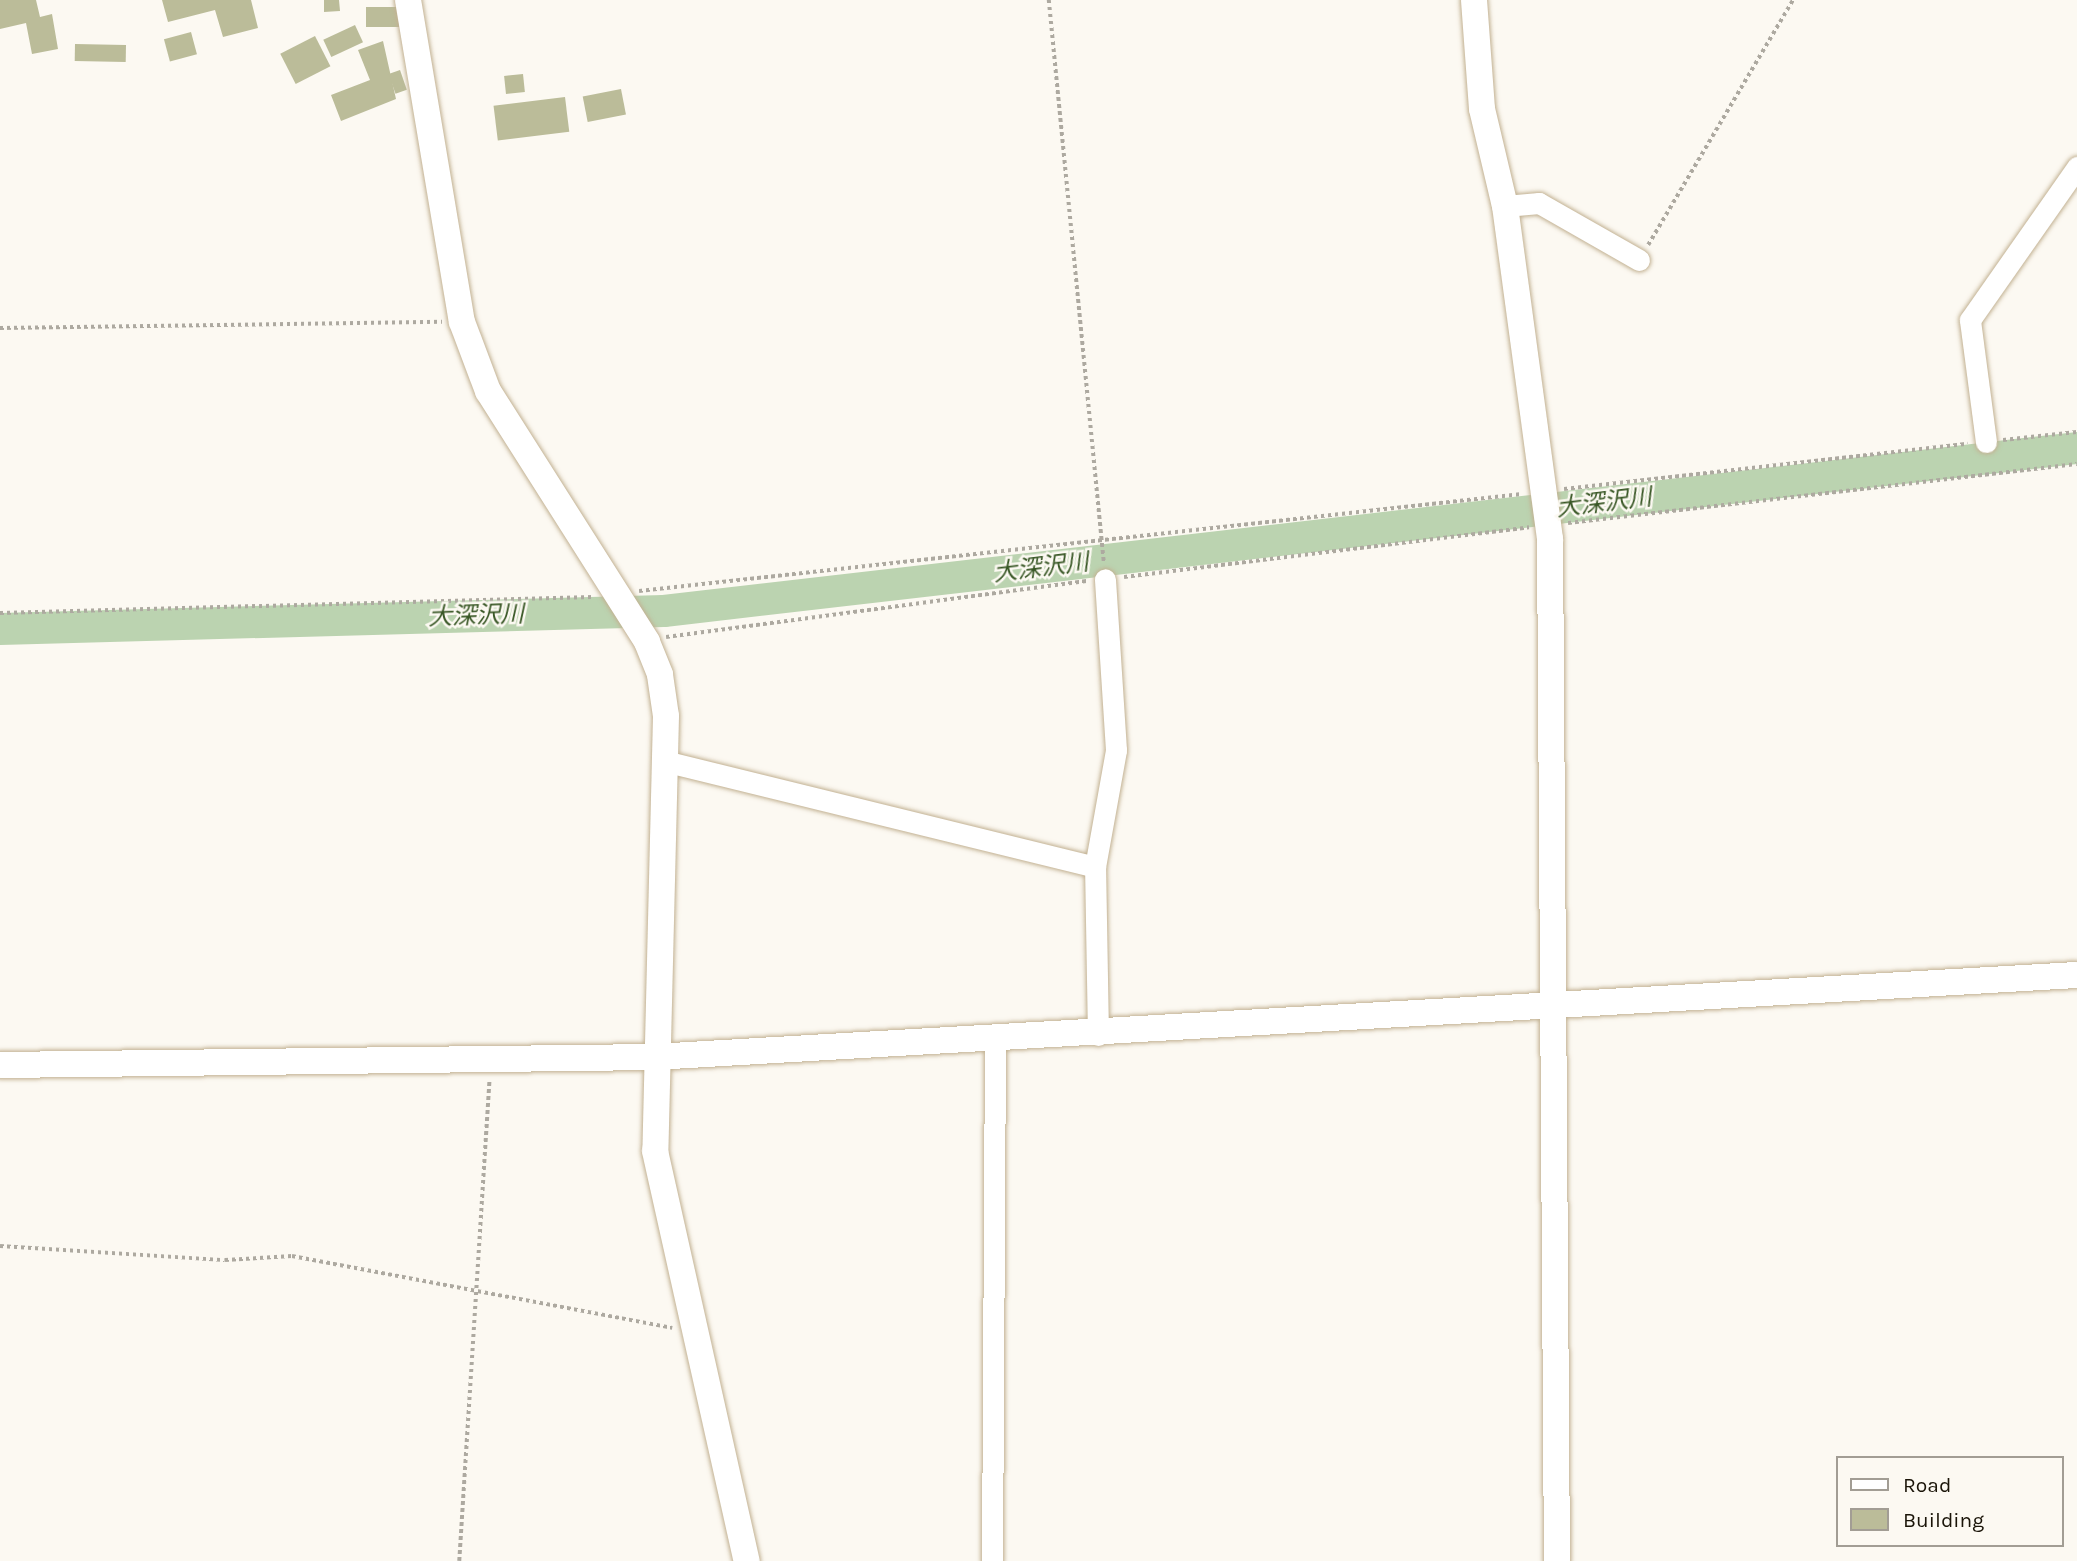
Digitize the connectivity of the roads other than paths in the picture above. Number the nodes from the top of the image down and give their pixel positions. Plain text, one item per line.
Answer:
1 (408, 0) edge
2 (1474, 0) edge
3 (2077, 167) edge
4 (1505, 206) junction
5 (1639, 260) road end
6 (1986, 442) road end
7 (1105, 579) dead end
8 (664, 761) junction
9 (1096, 867) junction
10 (2077, 975) edge
11 (1554, 1007) junction
12 (1098, 1035) junction
13 (996, 1041) junction
14 (654, 1057) junction
15 (0, 1065) edge
16 (747, 1561) edge
17 (992, 1561) edge
18 (1557, 1561) edge

1 - 8 street
2 - 4 street
3 - 6 street
4 - 5 street
4 - 11 street
7 - 9 street
8 - 9 street
8 - 14 street
9 - 12 street
10 - 11 street
11 - 12 street
11 - 18 street
12 - 13 street
13 - 14 street
13 - 17 street
14 - 15 street
14 - 16 street

